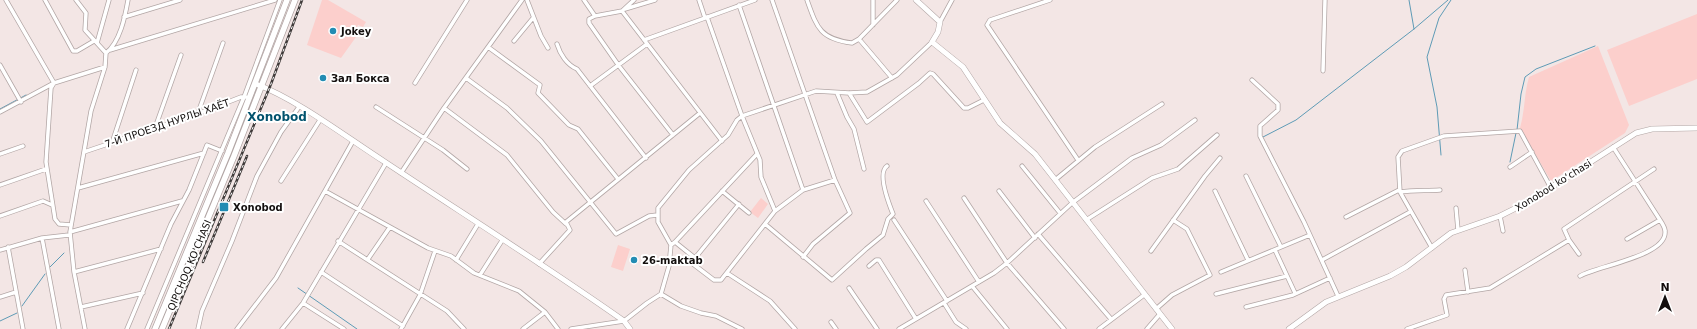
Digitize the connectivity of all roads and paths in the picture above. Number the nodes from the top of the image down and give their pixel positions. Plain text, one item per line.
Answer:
1 (6, 0) edge
2 (45, 0) edge
3 (76, 0) edge
4 (109, 0) edge
5 (128, 0) edge
6 (180, 0) edge
7 (275, 0) edge
8 (280, 0) edge
9 (287, 0) edge
10 (294, 0) edge
11 (467, 0) edge
12 (522, 0) edge
13 (527, 0) edge
14 (584, 0) edge
15 (634, 0) edge
16 (655, 0) edge
17 (699, 0) edge
18 (754, 0) edge
19 (772, 0) edge
20 (807, 0) edge
21 (873, 0) edge
22 (897, 0) edge
23 (916, 0) edge
24 (952, 0) edge
25 (1050, 0) edge
26 (1325, 0) edge
27 (739, 5) junction
28 (623, 10) junction
29 (595, 16) junction
30 (706, 17) junction
31 (124, 18) junction
32 (533, 18) junction
33 (940, 22) junction
34 (873, 25) junction
35 (859, 39) junction
36 (644, 40) junction
37 (95, 42) junction
38 (514, 42) dead end
39 (932, 42) junction
40 (223, 43) dead end
41 (557, 44) dead end
42 (647, 44) junction
43 (488, 47) junction
44 (548, 48) dead end
45 (110, 50) junction
46 (106, 53) junction
47 (181, 55) dead end
48 (0, 65) edge
49 (619, 66) junction
50 (105, 67) junction
51 (136, 70) dead end
52 (1323, 71) dead end
53 (466, 78) junction
54 (892, 78) junction
55 (1252, 80) dead end
56 (54, 83) junction
57 (415, 83) dead end
58 (256, 84) junction
59 (590, 86) junction
60 (262, 87) junction
61 (837, 92) junction
62 (850, 93) junction
63 (805, 94) junction
64 (244, 96) junction
65 (250, 98) junction
66 (20, 100) junction
67 (984, 100) junction
68 (1162, 104) dead end
69 (774, 105) junction
70 (299, 107) junction
71 (376, 107) dead end
72 (444, 108) junction
73 (0, 112) edge
74 (200, 113) junction
75 (700, 113) junction
76 (742, 116) junction
77 (320, 120) junction
78 (1195, 120) dead end
79 (156, 128) junction
80 (1697, 128) edge
81 (673, 135) junction
82 (1217, 135) dead end
83 (424, 138) junction
84 (722, 141) junction
85 (353, 142) junction
86 (112, 143) junction
87 (23, 146) dead end
88 (1613, 147) junction
89 (222, 151) junction
90 (84, 152) junction
91 (1532, 152) junction
92 (204, 153) junction
93 (0, 154) edge
94 (757, 154) junction
95 (646, 158) junction
96 (1220, 158) dead end
97 (1078, 160) junction
98 (386, 163) junction
99 (887, 166) dead end
100 (1022, 166) dead end
101 (1510, 167) dead end
102 (864, 168) dead end
103 (46, 169) junction
104 (467, 169) dead end
105 (1654, 169) dead end
106 (401, 173) junction
107 (1246, 176) dead end
108 (618, 179) junction
109 (836, 180) junction
110 (1055, 180) junction
111 (281, 181) dead end
112 (1635, 183) junction
113 (0, 185) edge
114 (78, 188) junction
115 (1551, 188) junction
116 (803, 190) junction
117 (1440, 190) dead end
118 (325, 191) junction
119 (722, 191) junction
120 (999, 191) dead end
121 (1215, 191) dead end
122 (1399, 191) junction
123 (964, 198) dead end
124 (182, 201) junction
125 (926, 201) dead end
126 (590, 202) junction
127 (1072, 203) junction
128 (52, 204) junction
129 (739, 204) junction
130 (1456, 208) dead end
131 (358, 209) junction
132 (775, 211) junction
133 (1410, 212) junction
134 (749, 213) dead end
135 (1060, 213) junction
136 (657, 215) junction
137 (0, 216) edge
138 (1500, 216) junction
139 (1346, 217) dead end
140 (894, 220) dead end
141 (1086, 220) junction
142 (1173, 220) junction
143 (1660, 220) junction
144 (478, 224) junction
145 (765, 224) junction
146 (71, 225) junction
147 (568, 226) junction
148 (390, 227) junction
149 (1458, 230) junction
150 (1503, 231) dead end
151 (70, 233) junction
152 (1038, 234) junction
153 (1310, 235) junction
154 (42, 238) junction
155 (1034, 238) junction
156 (503, 239) junction
157 (1627, 239) dead end
158 (1569, 240) junction
159 (338, 241) junction
160 (675, 242) junction
161 (671, 244) junction
162 (8, 247) junction
163 (1281, 247) junction
164 (1432, 248) junction
165 (0, 250) edge
166 (161, 250) junction
167 (1275, 250) junction
168 (436, 251) junction
169 (1151, 251) dead end
170 (1579, 254) dead end
171 (803, 256) junction
172 (693, 258) junction
173 (368, 260) junction
174 (456, 260) junction
175 (1248, 260) junction
176 (1322, 260) junction
177 (1007, 263) junction
178 (539, 264) junction
179 (869, 266) dead end
180 (1465, 270) dead end
181 (74, 272) junction
182 (320, 272) junction
183 (1220, 272) dead end
184 (727, 273) junction
185 (480, 275) junction
186 (1287, 276) junction
187 (1580, 276) dead end
188 (1330, 278) junction
189 (979, 282) junction
190 (972, 286) junction
191 (849, 288) dead end
192 (16, 292) junction
193 (1468, 292) junction
194 (143, 293) junction
195 (1295, 293) junction
196 (661, 294) junction
197 (1216, 294) dead end
198 (420, 295) junction
199 (1144, 295) junction
200 (1338, 296) junction
201 (0, 297) edge
202 (946, 302) junction
203 (303, 303) junction
204 (81, 307) junction
205 (1246, 307) dead end
206 (1156, 309) junction
207 (544, 312) junction
208 (1160, 314) junction
209 (916, 319) junction
210 (1111, 320) junction
211 (624, 321) junction
212 (831, 322) dead end
213 (402, 327) edge
214 (905, 327) edge
215 (960, 328) edge
216 (1292, 328) edge
217 (22, 329) edge
218 (59, 329) edge
219 (85, 329) edge
220 (127, 329) edge
221 (147, 329) edge
222 (155, 329) edge
223 (162, 329) edge
224 (198, 329) edge
225 (237, 329) edge
226 (282, 329) edge
227 (344, 329) edge
228 (464, 329) edge
229 (523, 329) edge
230 (558, 329) edge
231 (571, 329) edge
232 (630, 329) edge
233 (742, 329) edge
234 (795, 329) edge
235 (836, 329) edge
236 (877, 329) edge
237 (899, 329) edge
238 (966, 329) edge
239 (1007, 329) edge
240 (1064, 329) edge
241 (1100, 329) edge
242 (1147, 329) edge
243 (1172, 329) edge
244 (1407, 329) edge

1 - 56 street
2 - 37 street
3 - 37 street
4 - 37 street
5 - 31 street
6 - 31 street
7 - 45 street
8 - 64 street
9 - 58 main road, QIPCHOQ KO'CHASI
10 - 60 main road, QIPCHOQ KO'CHASI
11 - 57 street
12 - 43 street
13 - 32 street
14 - 29 street
15 - 28 street
16 - 28 street
17 - 30 street
18 - 27 street
19 - 63 street
20 - 35 street
21 - 34 street
22 - 34 street
23 - 33 street
24 - 33 street
25 - 97 street
26 - 52 street
27 - 30 street
27 - 69 street
28 - 29 street
28 - 36 street
29 - 49 street
30 - 36 street
30 - 76 street
31 - 45 street
32 - 38 street
32 - 44 street
33 - 39 street
34 - 35 street
35 - 54 street
36 - 42 street
37 - 46 street
39 - 54 street
39 - 67 street
40 - 74 street
41 - 59 street
42 - 49 street
42 - 75 street
43 - 53 street
43 - 108 street
45 - 46 street
46 - 50 street
47 - 79 street
48 - 66 street
49 - 59 street
49 - 81 street
50 - 56 street
50 - 90 street
51 - 86 street
53 - 72 street
53 - 126 street
54 - 62 street
55 - 153 street
56 - 66 street
56 - 103 street
58 - 60 street
58 - 65 main road, QIPCHOQ KO'CHASI
59 - 95 street
60 - 70 street
60 - 223 main road, QIPCHOQ KO'CHASI
61 - 62 street
61 - 63 street
61 - 102 street
62 - 67 street
63 - 69 street
63 - 109 street
64 - 65 street
64 - 74 street, 7-Й ПРОЕЗД НУРЛЫ ХАЁТ
64 - 89 street
65 - 222 main road, QIPCHOQ KO'CHASI
66 - 73 street
67 - 110 street
68 - 97 street
69 - 76 street
69 - 116 street
70 - 77 street
70 - 224 street
71 - 83 street
72 - 83 street
72 - 147 street
74 - 79 street, 7-Й ПРОЕЗД НУРЛЫ ХАЁТ
75 - 81 street
75 - 84 street
76 - 84 street
76 - 94 street
77 - 85 street
77 - 111 street
78 - 127 street
79 - 86 street, 7-Й ПРОЕЗД НУРЛЫ ХАЁТ
80 - 88 street, Xonobod koʻchasi
81 - 95 street
82 - 141 street
83 - 104 street
83 - 106 street
84 - 136 street
85 - 98 street
85 - 118 street
86 - 90 street, 7-Й ПРОЕЗД НУРЛЫ ХАЁТ
87 - 93 street
88 - 112 street
88 - 115 street, Xonobod koʻchasi
89 - 92 street
89 - 221 street
90 - 114 street
91 - 101 street
91 - 115 street
91 - 122 street
92 - 114 street
92 - 124 street
94 - 119 street
94 - 132 street
95 - 108 street
96 - 142 street
97 - 110 street
98 - 106 street
98 - 131 street
99 - 171 street
100 - 135 street
103 - 113 street
103 - 128 street
105 - 112 street
106 - 144 street
107 - 163 street
108 - 126 street
109 - 116 street
109 - 171 street
110 - 127 street
112 - 143 street
112 - 158 street
114 - 146 street
115 - 138 street, Xonobod koʻchasi
116 - 132 street
117 - 122 street
118 - 131 street
118 - 225 street
119 - 129 street
119 - 160 street
120 - 155 street
121 - 175 street
122 - 133 street
122 - 139 street
123 - 177 street
124 - 151 street
124 - 166 street
125 - 189 street
126 - 136 street
126 - 147 street
127 - 135 street
127 - 141 street
128 - 137 street
128 - 146 street
129 - 134 street
129 - 172 street
130 - 149 street
131 - 148 street
131 - 159 street
132 - 145 street
133 - 164 street
133 - 176 street
135 - 152 street
136 - 161 street
138 - 149 street, Xonobod koʻchasi
138 - 150 street
140 - 202 street
141 - 199 street
142 - 169 street
142 - 206 street
143 - 157 street
143 - 187 street
144 - 156 street
144 - 174 street
145 - 171 street
145 - 184 street
146 - 151 street
147 - 178 street
148 - 168 street
148 - 173 street
149 - 164 street, Xonobod koʻchasi
151 - 154 street
151 - 181 street
152 - 155 street
152 - 210 street
153 - 163 street
153 - 176 street
154 - 162 street
154 - 218 street
155 - 177 street
156 - 178 street
156 - 185 street
158 - 170 street
158 - 193 street
159 - 173 street
159 - 182 street
160 - 161 street
160 - 172 street
161 - 196 street
162 - 165 street
162 - 192 street
163 - 167 street
164 - 200 street, Xonobod koʻchasi
166 - 181 street
166 - 194 street
167 - 175 street
167 - 186 street
168 - 174 street
168 - 198 street
172 - 184 street
173 - 198 street
174 - 185 street
175 - 183 street
176 - 188 street
177 - 189 street
177 - 240 street
178 - 211 street
179 - 209 street
180 - 193 street
181 - 204 street
182 - 203 street
182 - 213 street
184 - 234 street
185 - 207 street
186 - 195 street
186 - 197 street
188 - 195 street
188 - 200 street
189 - 190 street
190 - 202 street
190 - 239 street
191 - 236 street
192 - 201 street
192 - 217 street
193 - 244 street
194 - 204 street
194 - 220 street
195 - 205 street
196 - 211 street
196 - 233 street
198 - 213 street
198 - 228 street
199 - 206 street
199 - 210 street
200 - 216 street, Xonobod koʻchasi
202 - 209 street
202 - 215 street
203 - 226 street
203 - 227 street
204 - 219 street
206 - 208 street
207 - 229 street
207 - 230 street
208 - 242 street
208 - 243 street
209 - 214 street
210 - 241 street
211 - 231 street
211 - 232 street
212 - 235 street
214 - 237 street
215 - 238 street

